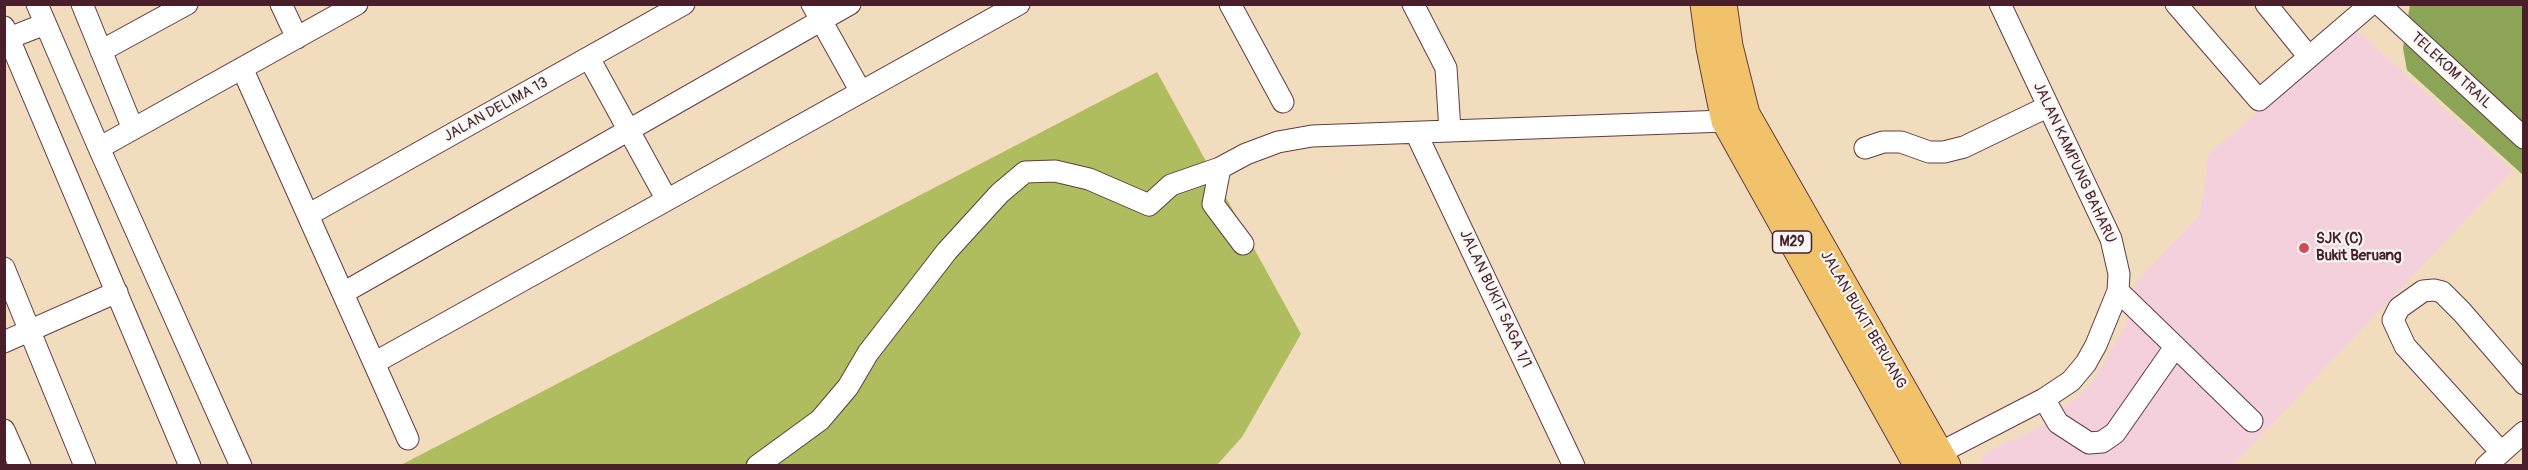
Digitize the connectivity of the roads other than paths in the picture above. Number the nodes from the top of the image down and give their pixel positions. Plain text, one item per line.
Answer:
1 (37, 4) edge
2 (82, 4) edge
3 (187, 4) edge
4 (280, 4) edge
5 (357, 4) edge
6 (684, 4) edge
7 (850, 4) edge
8 (1019, 4) edge
9 (1230, 4) edge
10 (1413, 4) edge
11 (1704, 4) edge
12 (1723, 4) edge
13 (2000, 4) edge
14 (2176, 4) edge
15 (2266, 4) edge
16 (2372, 4) edge
17 (2379, 4) edge
18 (817, 13) edge
19 (45, 24) junction
20 (6, 35) edge
21 (297, 38) junction
22 (101, 51) junction
23 (2309, 57) junction
24 (589, 58) junction
25 (242, 68) junction
26 (861, 92) junction
27 (1283, 102) dead end
28 (2047, 107) junction
29 (1725, 121) junction
30 (133, 129) junction
31 (629, 131) junction
32 (1450, 131) junction
33 (1416, 133) junction
34 (2523, 138) edge
35 (99, 148) junction
36 (1865, 148) dead end
37 (1220, 168) junction
38 (667, 200) junction
39 (308, 215) junction
40 (1243, 243) dead end
41 (4, 268) edge
42 (2118, 291) junction
43 (117, 292) junction
44 (343, 293) junction
45 (31, 330) junction
46 (4, 342) edge
47 (2175, 347) junction
48 (374, 363) junction
49 (2523, 384) edge
50 (2044, 399) junction
51 (2252, 421) dead end
52 (4, 430) edge
53 (2523, 432) edge
54 (408, 439) dead end
55 (2493, 459) edge
56 (1930, 462) edge
57 (20, 465) edge
58 (85, 465) edge
59 (190, 465) edge
60 (241, 465) edge
61 (758, 465) edge
62 (1574, 465) edge

1 - 19 street
2 - 22 street
3 - 22 street
4 - 21 street
5 - 21 street
6 - 24 street, JALAN DELIMA 13
7 - 18 street
8 - 26 street
9 - 27 street
10 - 32 street
11 - 29 main road, JALAN BUKIT BERUANG / M29
12 - 56 main road, JALAN BUKIT BERUANG / M29
13 - 28 street, JALAN KAMPUNG BAHARU
14 - 23 street
15 - 23 street
16 - 23 street
17 - 34 street, TELEKOM TRAIL
18 - 26 street
18 - 31 street
19 - 20 street
19 - 35 street
20 - 43 street
21 - 25 street
22 - 30 street
24 - 31 street
24 - 39 street, JALAN DELIMA 13
25 - 30 street
25 - 39 street
26 - 38 street
28 - 36 street
28 - 42 street, JALAN KAMPUNG BAHARU
29 - 32 street
29 - 56 main road, JALAN BUKIT BERUANG / M29
30 - 35 street
31 - 38 street
31 - 44 street
32 - 33 street
33 - 37 street
33 - 62 street, JALAN BUKIT SAGA 1/1
35 - 60 street
37 - 40 street
37 - 61 street
38 - 48 street
39 - 44 street
41 - 45 street
42 - 47 street
42 - 50 street, JALAN KAMPUNG BAHARU
43 - 45 street
43 - 59 street
44 - 48 street
45 - 46 street
45 - 58 street
47 - 50 street
47 - 51 street
48 - 54 street
49 - 55 street
50 - 56 street, JALAN KAMPUNG BAHARU
52 - 57 street
53 - 55 street

